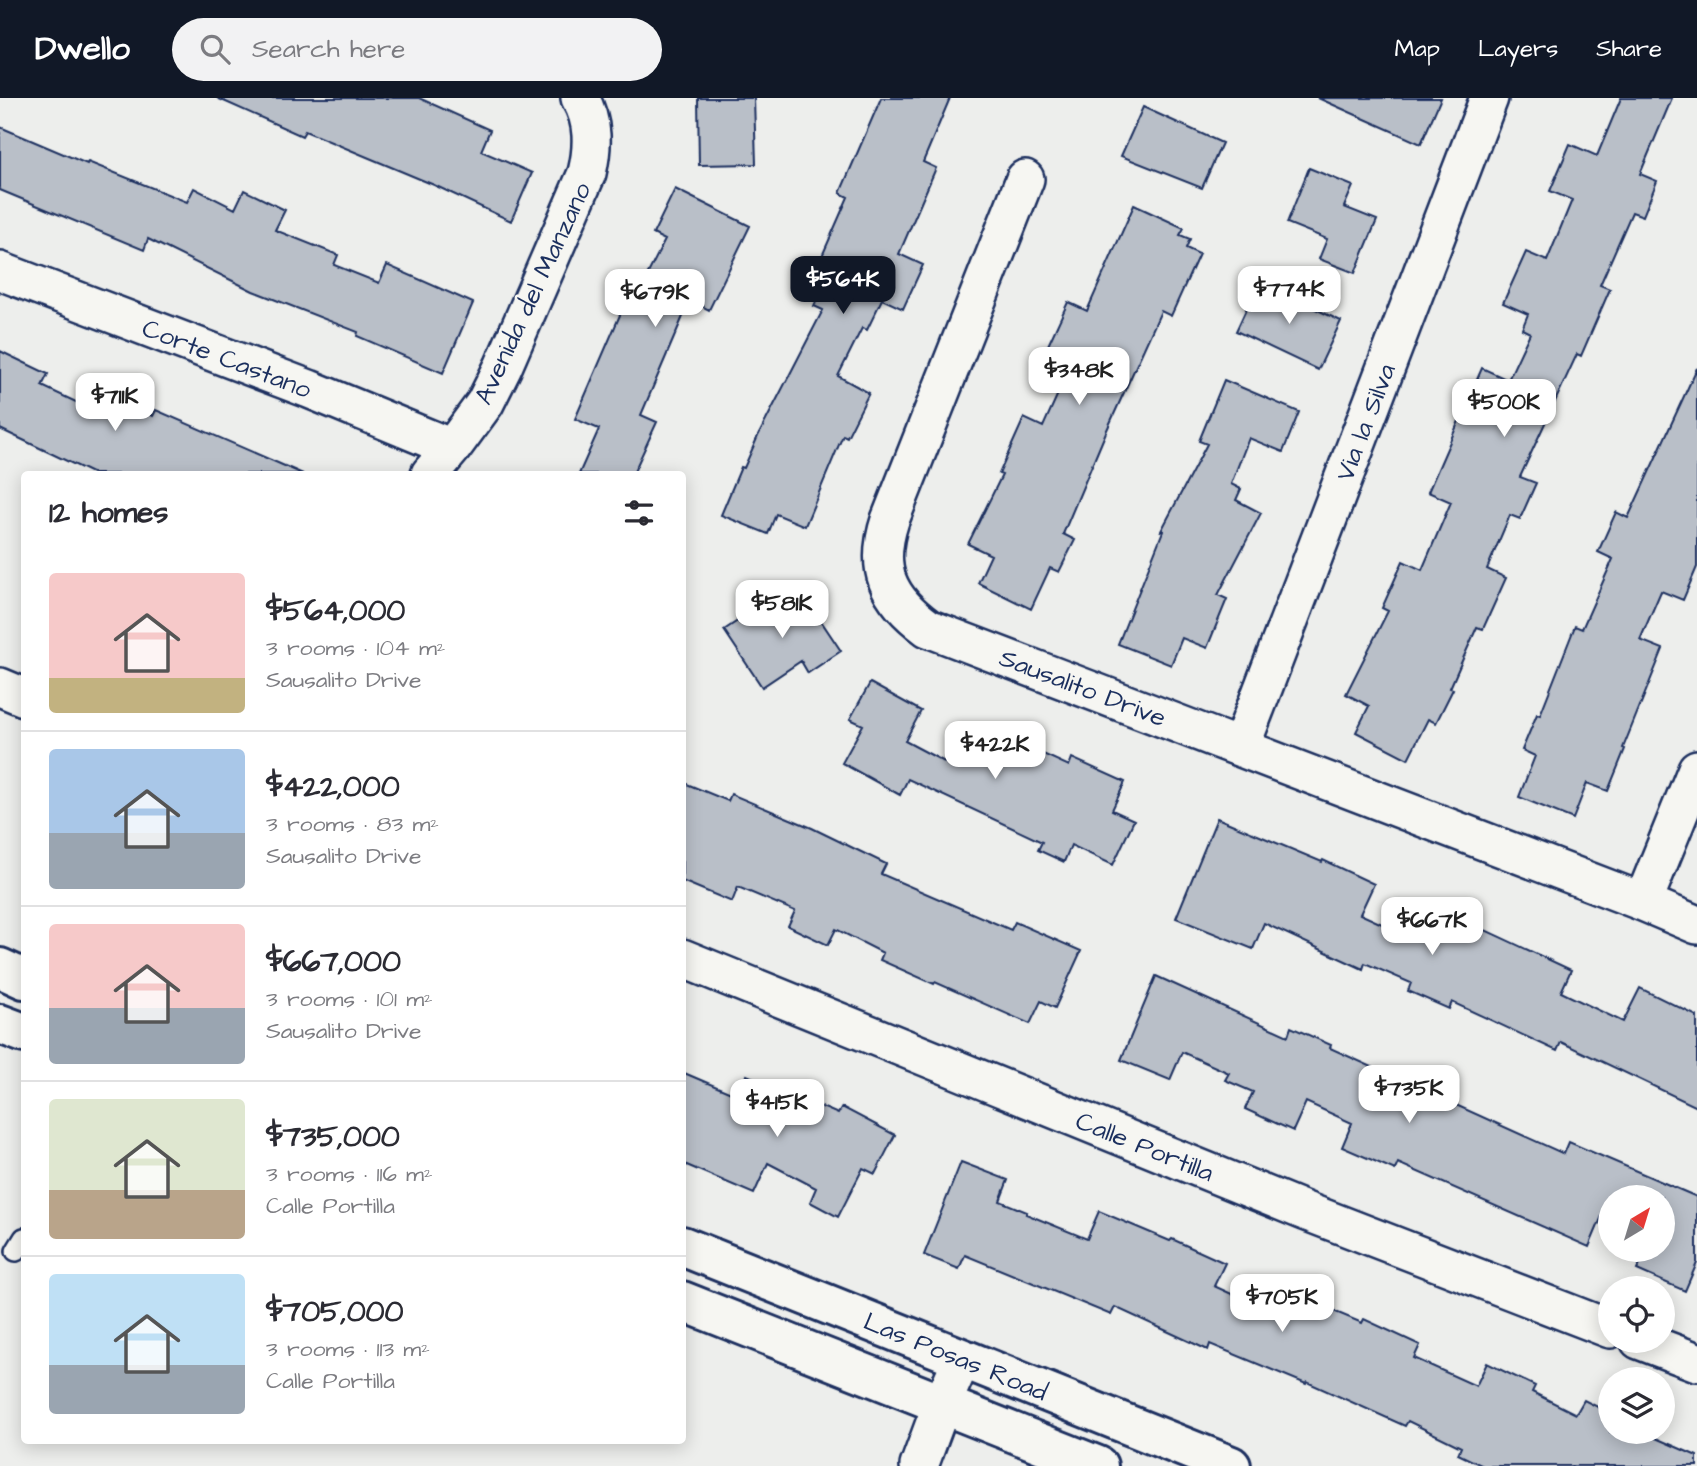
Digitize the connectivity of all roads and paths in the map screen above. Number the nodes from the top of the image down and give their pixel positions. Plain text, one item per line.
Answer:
1 (580, 98) edge
2 (1489, 98) edge
3 (1025, 179) dead end
4 (0, 271) edge
5 (441, 461) edge
6 (0, 687) edge
7 (21, 696) edge
8 (1241, 747) junction
9 (1697, 769) edge
10 (1643, 902) junction
11 (1697, 925) edge
12 (686, 960) edge
13 (0, 968) edge
14 (21, 978) edge
15 (0, 1024) edge
16 (21, 1032) edge
17 (686, 1248) edge
18 (686, 1302) edge
19 (1598, 1324) edge
20 (1673, 1353) edge
21 (962, 1359) junction
22 (1697, 1362) edge
23 (942, 1404) junction
24 (919, 1466) edge
25 (1098, 1466) edge
26 (1231, 1466) edge

1 - 5 street, Avenida del Manzano
2 - 8 street, Via la Silva
3 - 8 street, Sausalito Drive
4 - 5 street, Corte Castano
6 - 7 street
8 - 10 street, Sausalito Drive
9 - 10 street
10 - 11 street, Sausalito Drive
12 - 19 street, Calle Portilla
13 - 14 main road
15 - 16 main road
17 - 21 main road, Las Posas Road
18 - 23 main road, Las Posas Road
20 - 22 street
21 - 23 street
21 - 26 main road, Las Posas Road
23 - 24 street
23 - 25 main road, Las Posas Road

